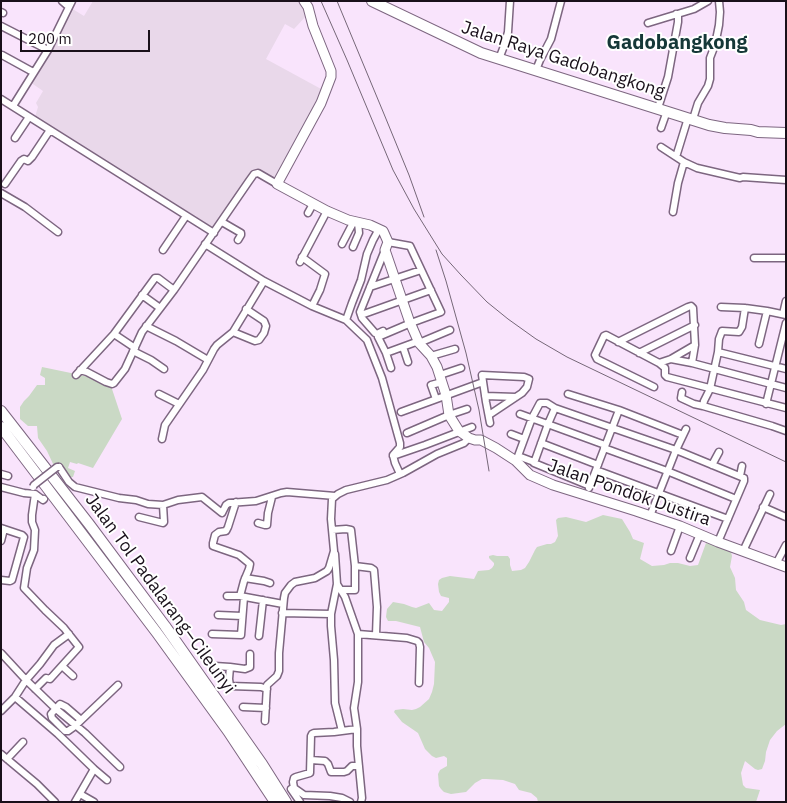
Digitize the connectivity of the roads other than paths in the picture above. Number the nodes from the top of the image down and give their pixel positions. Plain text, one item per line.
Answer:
1 (62, 1) edge
2 (304, 1) edge
3 (372, 1) edge
4 (508, 1) edge
5 (561, 1) edge
6 (708, 1) edge
7 (719, 1) edge
8 (71, 4) edge
9 (676, 14) junction
10 (648, 23) dead end
11 (1, 26) edge
12 (48, 50) junction
13 (2, 55) edge
14 (500, 56) junction
15 (536, 70) junction
16 (33, 72) junction
17 (1, 99) edge
18 (13, 106) junction
19 (663, 110) junction
20 (29, 116) junction
21 (691, 119) junction
22 (662, 128) dead end
23 (50, 130) junction
24 (786, 131) edge
25 (15, 138) dead end
26 (661, 147) dead end
27 (676, 157) junction
28 (684, 162) junction
29 (786, 180) edge
30 (5, 184) dead end
31 (277, 184) junction
32 (1, 193) edge
33 (312, 204) junction
34 (327, 211) junction
35 (673, 212) dead end
36 (308, 213) dead end
37 (186, 216) junction
38 (222, 222) junction
39 (356, 222) junction
40 (379, 229) junction
41 (58, 232) dead end
42 (214, 233) junction
43 (238, 240) dead end
44 (205, 244) junction
45 (342, 244) dead end
46 (386, 246) junction
47 (352, 247) dead end
48 (163, 250) dead end
49 (754, 258) dead end
50 (786, 258) edge
51 (421, 270) junction
52 (396, 279) junction
53 (264, 281) junction
54 (370, 288) junction
55 (174, 290) junction
56 (431, 290) junction
57 (142, 295) junction
58 (403, 301) junction
59 (786, 301) edge
60 (312, 306) junction
61 (721, 307) dead end
62 (160, 308) junction
63 (745, 308) junction
64 (246, 309) junction
65 (767, 310) junction
66 (361, 315) junction
67 (784, 315) edge
68 (346, 320) junction
69 (410, 322) junction
70 (786, 323) edge
71 (695, 325) junction
72 (146, 326) junction
73 (450, 330) dead end
74 (233, 332) junction
75 (114, 334) junction
76 (419, 342) junction
77 (618, 342) junction
78 (759, 344) dead end
79 (695, 345) junction
80 (403, 347) junction
81 (134, 349) junction
82 (455, 349) dead end
83 (718, 352) junction
84 (386, 353) junction
85 (639, 353) junction
86 (431, 356) junction
87 (670, 359) junction
88 (208, 360) junction
89 (408, 362) dead end
90 (658, 363) junction
91 (692, 363) junction
92 (775, 366) junction
93 (391, 368) dead end
94 (461, 368) dead end
95 (786, 369) edge
96 (164, 370) dead end
97 (714, 370) junction
98 (441, 379) junction
99 (483, 382) junction
100 (771, 384) junction
101 (654, 386) dead end
102 (710, 388) junction
103 (786, 388) edge
104 (682, 392) dead end
105 (159, 394) dead end
106 (568, 394) dead end
107 (446, 395) junction
108 (485, 396) junction
109 (516, 397) junction
110 (436, 399) junction
111 (179, 404) junction
112 (766, 404) junction
113 (703, 406) junction
114 (555, 408) junction
115 (786, 408) edge
116 (467, 409) dead end
117 (619, 410) junction
118 (1, 411) edge
119 (401, 412) dead end
120 (449, 414) junction
121 (520, 414) dead end
122 (489, 415) junction
123 (532, 418) junction
124 (490, 424) dead end
125 (548, 424) junction
126 (1, 427) edge
127 (472, 427) dead end
128 (612, 428) junction
129 (458, 431) junction
130 (786, 431) edge
131 (407, 434) dead end
132 (511, 434) dead end
133 (469, 438) junction
134 (162, 439) dead end
135 (524, 439) junction
136 (541, 443) junction
137 (604, 447) junction
138 (676, 450) junction
139 (719, 452) dead end
140 (393, 456) junction
141 (534, 462) junction
142 (712, 465) junction
143 (742, 466) dead end
144 (597, 467) junction
145 (667, 471) junction
146 (400, 474) junction
147 (740, 476) junction
148 (590, 486) junction
149 (1, 487) edge
150 (34, 490) junction
151 (659, 494) junction
152 (770, 494) dead end
153 (335, 496) junction
154 (586, 496) junction
155 (272, 497) junction
156 (736, 499) junction
157 (236, 502) junction
158 (163, 505) junction
159 (763, 507) junction
160 (650, 516) junction
161 (139, 517) dead end
162 (786, 517) edge
163 (728, 519) junction
164 (258, 523) dead end
165 (680, 526) junction
166 (3, 529) edge
167 (332, 530) junction
168 (700, 534) junction
169 (1, 541) edge
170 (718, 542) junction
171 (786, 544) edge
172 (334, 552) junction
173 (671, 552) dead end
174 (745, 552) junction
175 (690, 558) dead end
176 (776, 564) junction
177 (355, 566) junction
178 (786, 567) edge
179 (245, 578) junction
180 (1, 580) edge
181 (270, 583) dead end
182 (339, 587) junction
183 (228, 596) dead end
184 (242, 597) junction
185 (263, 600) junction
186 (283, 604) junction
187 (282, 613) junction
188 (218, 614) dead end
189 (331, 614) junction
190 (242, 616) junction
191 (69, 634) junction
192 (212, 634) dead end
193 (358, 634) junction
194 (376, 635) junction
195 (259, 636) dead end
196 (1, 653) edge
197 (250, 654) dead end
198 (62, 666) junction
199 (215, 666) dead end
200 (230, 667) junction
201 (73, 676) dead end
202 (26, 680) junction
203 (420, 683) dead end
204 (118, 685) dead end
205 (35, 689) junction
206 (267, 689) junction
207 (15, 697) junction
208 (243, 707) dead end
209 (266, 708) junction
210 (56, 709) junction
211 (1, 711) edge
212 (80, 720) junction
213 (265, 721) dead end
214 (75, 726) junction
215 (356, 729) junction
216 (342, 731) junction
217 (23, 742) dead end
218 (4, 756) edge
219 (310, 760) junction
220 (359, 766) junction
221 (120, 767) dead end
222 (94, 769) junction
223 (107, 780) dead end
224 (294, 787) junction
225 (80, 794) junction
226 (55, 802) edge
227 (75, 802) edge
228 (94, 802) edge
229 (275, 802) edge
230 (286, 802) edge
231 (300, 802) edge
232 (350, 802) edge
233 (361, 802) edge

1 - 8 street
2 - 31 main road
3 - 14 highway, Jalan Raya Gadobangkong
4 - 14 street
5 - 15 street
6 - 9 street
7 - 21 street
8 - 12 street
9 - 10 street
9 - 19 street
11 - 12 street
12 - 16 street
13 - 16 street
14 - 15 highway, Jalan Raya Gadobangkong
15 - 19 highway, Jalan Raya Gadobangkong
16 - 18 street
17 - 18 street
18 - 20 street
19 - 21 highway, Jalan Raya Gadobangkong
19 - 22 street
20 - 23 street
20 - 25 street
21 - 24 highway, Jalan Raya Gadobangkong
21 - 27 street
23 - 30 street
23 - 37 street
26 - 27 street
27 - 28 street
28 - 29 street
28 - 35 street
31 - 33 main road
31 - 38 street
32 - 41 street
33 - 34 main road
33 - 36 street
34 - 39 main road
34 - 60 street
37 - 42 street
37 - 48 street
38 - 42 street
38 - 43 street
39 - 40 main road
39 - 45 street
39 - 47 street
40 - 46 main road
40 - 68 street
42 - 44 street
44 - 53 street
44 - 55 street
46 - 51 street
46 - 52 main road
46 - 54 street
49 - 50 street
51 - 52 street
51 - 56 street
52 - 54 street
52 - 58 main road
53 - 60 street
53 - 64 street
54 - 66 street
55 - 57 street
55 - 62 street
56 - 58 street
56 - 69 street
57 - 62 street
57 - 75 street
58 - 66 street
58 - 69 main road
59 - 67 street
60 - 68 street
61 - 63 street
62 - 72 street
63 - 65 street
63 - 83 street
64 - 74 street
64 - 74 street
65 - 67 street
65 - 78 street
66 - 69 street
68 - 140 street
69 - 76 main road
69 - 84 street
70 - 92 street
71 - 77 street
71 - 79 street
71 - 85 street
72 - 81 street
72 - 88 street
73 - 76 street
74 - 88 street
75 - 81 street
75 - 81 street
76 - 80 street
76 - 86 main road
77 - 85 street
77 - 101 street
79 - 87 street
79 - 91 street
80 - 84 street
80 - 89 street
81 - 96 street
82 - 86 street
83 - 92 street
83 - 97 street
84 - 93 street
85 - 90 street
86 - 98 main road
87 - 90 street
87 - 91 street
88 - 111 street
90 - 102 street
91 - 97 street
92 - 95 street
92 - 100 street
94 - 98 street
97 - 100 street
97 - 102 street
98 - 107 main road
98 - 110 street
99 - 107 street
99 - 108 street
99 - 109 street
100 - 103 street
100 - 112 street
102 - 112 street
102 - 113 street
104 - 113 street
105 - 111 street
106 - 117 street
107 - 110 street
107 - 120 main road
108 - 109 street
108 - 122 street
109 - 122 street
110 - 119 street
111 - 134 street
112 - 115 street
113 - 130 street
114 - 123 street
114 - 125 street
114 - 128 street
116 - 120 street
117 - 128 street
117 - 138 street
118 - 230 highway, Jalan Tol Padalarang–Cileunyi
120 - 129 main road
120 - 131 street
121 - 123 street
122 - 124 street
123 - 125 street
123 - 135 street
125 - 136 street
125 - 137 street
126 - 229 highway, Jalan Tol Padalarang–Cileunyi
127 - 129 street
128 - 137 street
128 - 138 street
129 - 133 main road, Jalan Pondok Dustira
129 - 140 street
132 - 135 street
133 - 146 street
133 - 154 main road, Jalan Pondok Dustira
135 - 141 street
136 - 141 street
136 - 144 street
137 - 144 street
137 - 145 street
138 - 142 street
138 - 145 street
139 - 142 street
140 - 146 street
141 - 148 street
142 - 147 street
143 - 147 street
144 - 148 street
144 - 151 street
145 - 151 street
145 - 156 street
146 - 153 street
147 - 156 street
148 - 154 street
149 - 150 street
150 - 158 street, bridge
150 - 191 street
151 - 160 street
151 - 163 street
152 - 159 street
153 - 155 street
153 - 167 street
154 - 160 main road, Jalan Pondok Dustira
155 - 157 street
155 - 164 street
156 - 163 street
157 - 158 street
157 - 179 street
158 - 161 street
159 - 162 street
159 - 174 street
160 - 165 main road, Jalan Pondok Dustira
163 - 170 street
165 - 168 main road, Jalan Pondok Dustira
165 - 173 street
166 - 169 street
166 - 180 street
167 - 172 street
167 - 177 street
168 - 170 main road, Jalan Pondok Dustira
168 - 175 street
170 - 174 main road, Jalan Pondok Dustira
171 - 176 street
172 - 182 street
172 - 186 street
174 - 176 main road, Jalan Pondok Dustira
176 - 178 main road, Jalan Pondok Dustira
177 - 182 street
177 - 194 street
179 - 181 street
179 - 184 street
182 - 189 street
182 - 193 street
183 - 184 street
184 - 185 street
184 - 190 street
185 - 186 street
185 - 195 street
186 - 187 street
187 - 189 street
187 - 206 street
188 - 190 street
189 - 216 street
190 - 192 street
191 - 198 street
191 - 202 street
193 - 194 street
193 - 215 street
194 - 203 street
196 - 202 street
197 - 200 street
198 - 201 street
198 - 205 street
199 - 200 street
200 - 206 street
202 - 205 street
202 - 207 street
204 - 212 street
205 - 210 street
206 - 209 street
207 - 211 street
207 - 222 street
208 - 209 street
209 - 213 street
210 - 212 street
210 - 214 street
210 - 214 street
212 - 214 street
214 - 221 street
215 - 216 street
215 - 220 street
216 - 219 street
217 - 218 street
218 - 226 street
219 - 220 street
219 - 224 street
220 - 233 street
222 - 223 street
222 - 225 street
224 - 231 street
224 - 232 street
225 - 227 street
225 - 228 street

